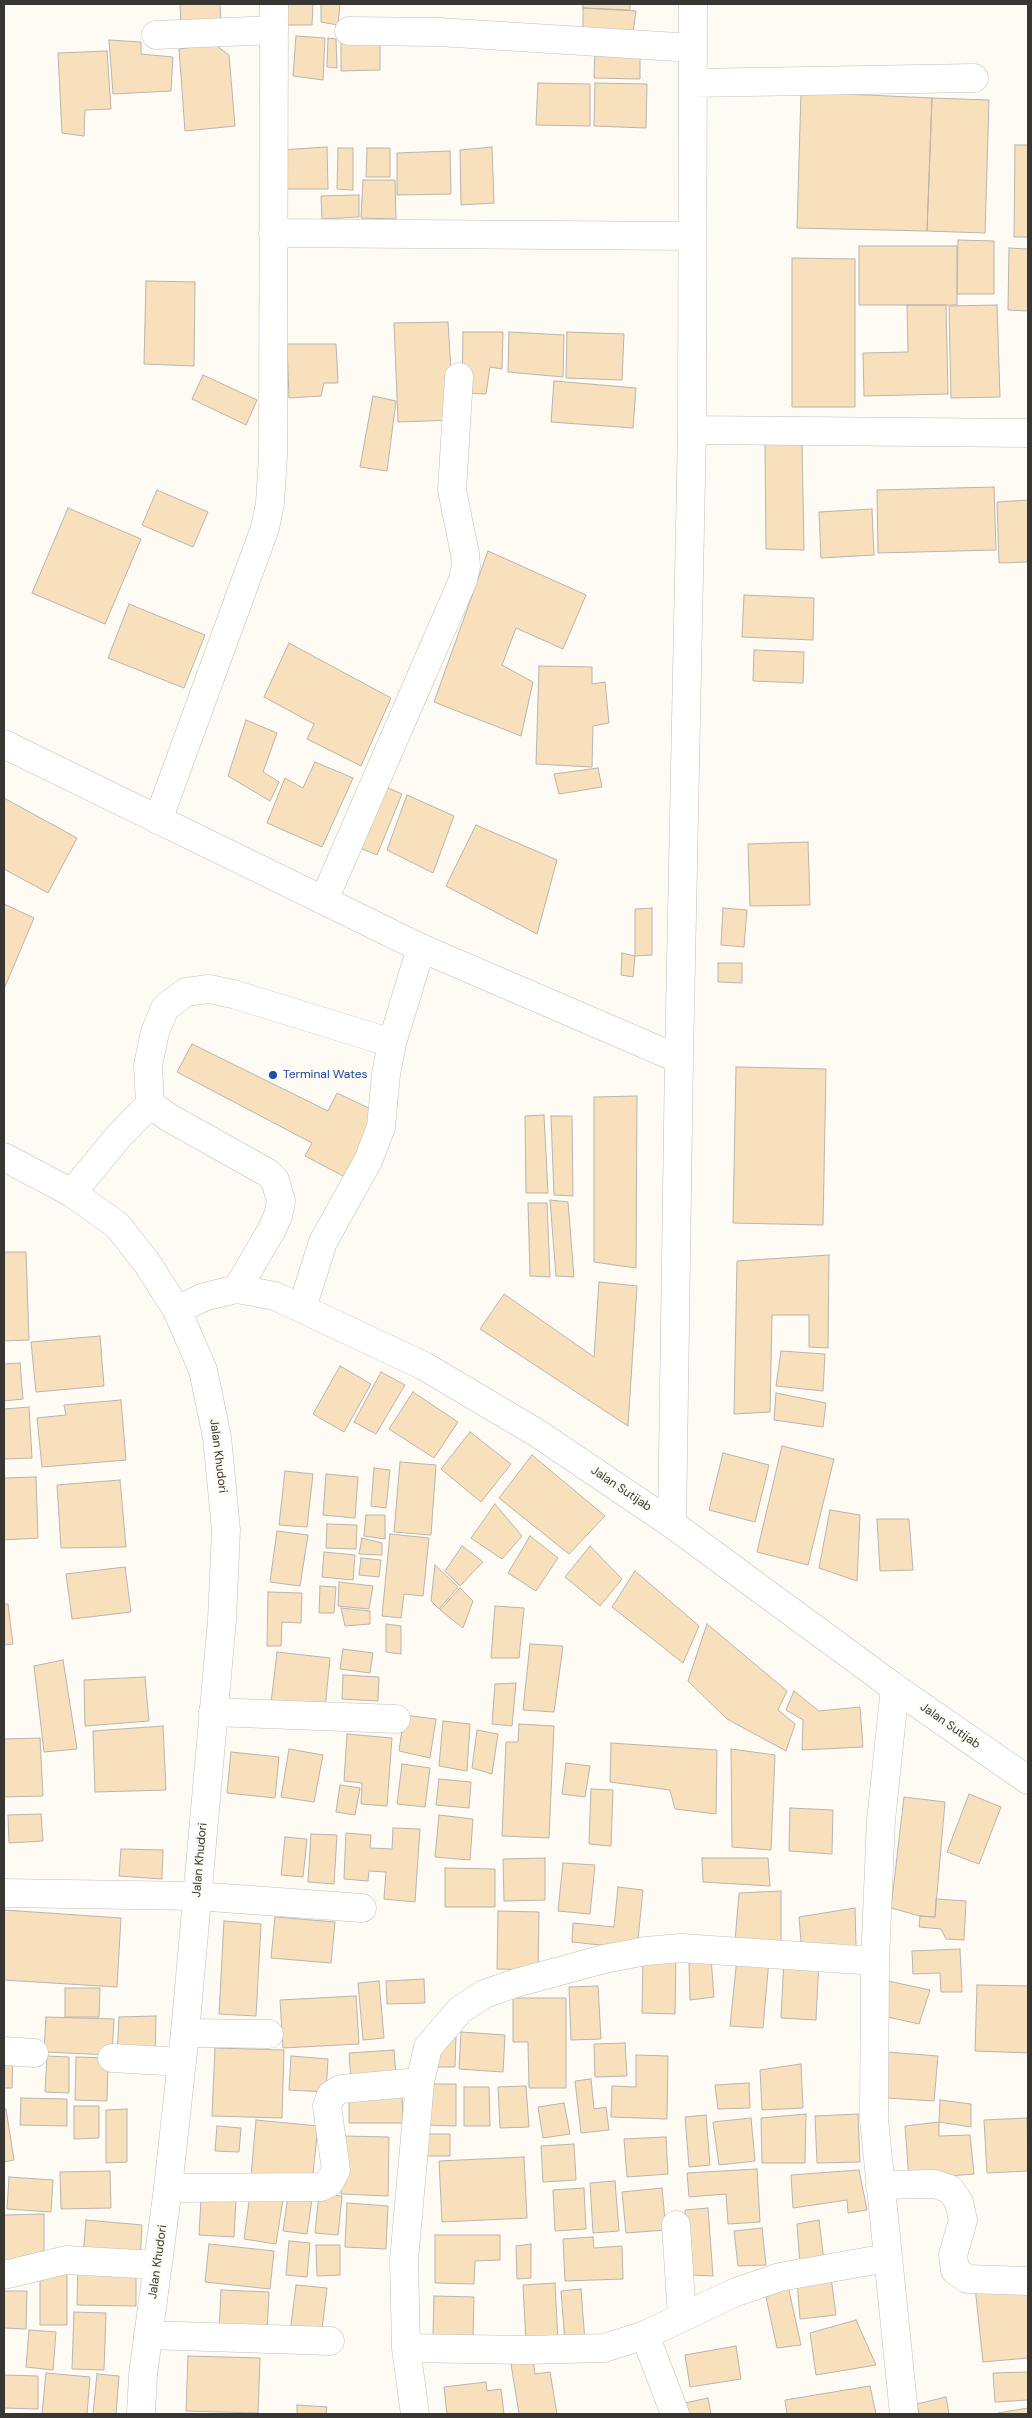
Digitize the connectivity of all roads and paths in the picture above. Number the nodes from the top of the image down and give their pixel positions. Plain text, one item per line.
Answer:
1 (693, 4) edge
2 (274, 17) edge
3 (349, 31) dead end
4 (156, 35) dead end
5 (693, 48) junction
6 (974, 78) dead end
7 (693, 83) junction
8 (273, 233) junction
9 (692, 236) junction
10 (459, 377) dead end
11 (692, 430) junction
12 (1028, 433) edge
13 (4, 744) edge
14 (158, 820) junction
15 (324, 900) junction
16 (421, 948) junction
17 (392, 1043) junction
18 (679, 1059) junction
19 (150, 1104) junction
20 (4, 1158) edge
21 (72, 1193) junction
22 (237, 1289) junction
23 (302, 1308) junction
24 (177, 1310) junction
25 (672, 1524) junction
26 (894, 1688) junction
27 (213, 1712) junction
28 (396, 1719) dead end
29 (1028, 1780) edge
30 (4, 1893) edge
31 (196, 1896) junction
32 (362, 1908) dead end
33 (875, 1962) junction
34 (186, 2032) junction
35 (269, 2034) dead end
36 (4, 2051) edge
37 (34, 2053) dead end
38 (112, 2058) dead end
39 (182, 2062) junction
40 (420, 2082) junction
41 (880, 2185) junction
42 (168, 2188) junction
43 (676, 2225) dead end
44 (887, 2258) junction
45 (158, 2265) junction
46 (4, 2275) edge
47 (1028, 2281) edge
48 (682, 2316) junction
49 (148, 2335) junction
50 (645, 2335) junction
51 (330, 2341) dead end
52 (406, 2348) junction
53 (140, 2414) edge
54 (415, 2414) edge
55 (675, 2414) edge
56 (904, 2414) edge

1 - 5 main road
2 - 4 main road
2 - 8 main road
3 - 5 main road
5 - 7 main road
6 - 7 main road
7 - 9 main road
8 - 9 main road
8 - 14 main road
9 - 11 main road
10 - 15 main road
11 - 12 main road
11 - 18 main road
13 - 14 main road
14 - 15 main road
15 - 16 main road
16 - 17 main road
16 - 18 main road
17 - 19 main road
17 - 23 main road
18 - 25 main road
19 - 21 main road
19 - 22 main road
20 - 21 main road, Jalan Khudori
21 - 24 main road, Jalan Khudori
22 - 23 main road, Jalan Sutijab
22 - 24 main road, Jalan Sutijab
23 - 25 main road, Jalan Sutijab
24 - 27 main road, Jalan Khudori
25 - 26 main road, Jalan Sutijab
26 - 29 main road, Jalan Sutijab
26 - 33 main road
27 - 28 main road
27 - 31 main road, Jalan Khudori
30 - 31 main road
31 - 32 main road
31 - 34 main road, Jalan Khudori
33 - 40 main road
33 - 41 main road
34 - 35 main road
34 - 39 main road, Jalan Khudori
36 - 37 main road
38 - 39 main road
39 - 42 main road, Jalan Khudori
40 - 42 main road
40 - 52 main road
41 - 44 main road
41 - 47 main road
42 - 45 main road, Jalan Khudori
43 - 48 main road
44 - 48 main road
44 - 56 main road
45 - 46 main road
45 - 49 main road, Jalan Khudori
48 - 50 main road
49 - 51 main road
49 - 53 main road, Jalan Khudori
50 - 52 main road
50 - 55 main road
52 - 54 main road

